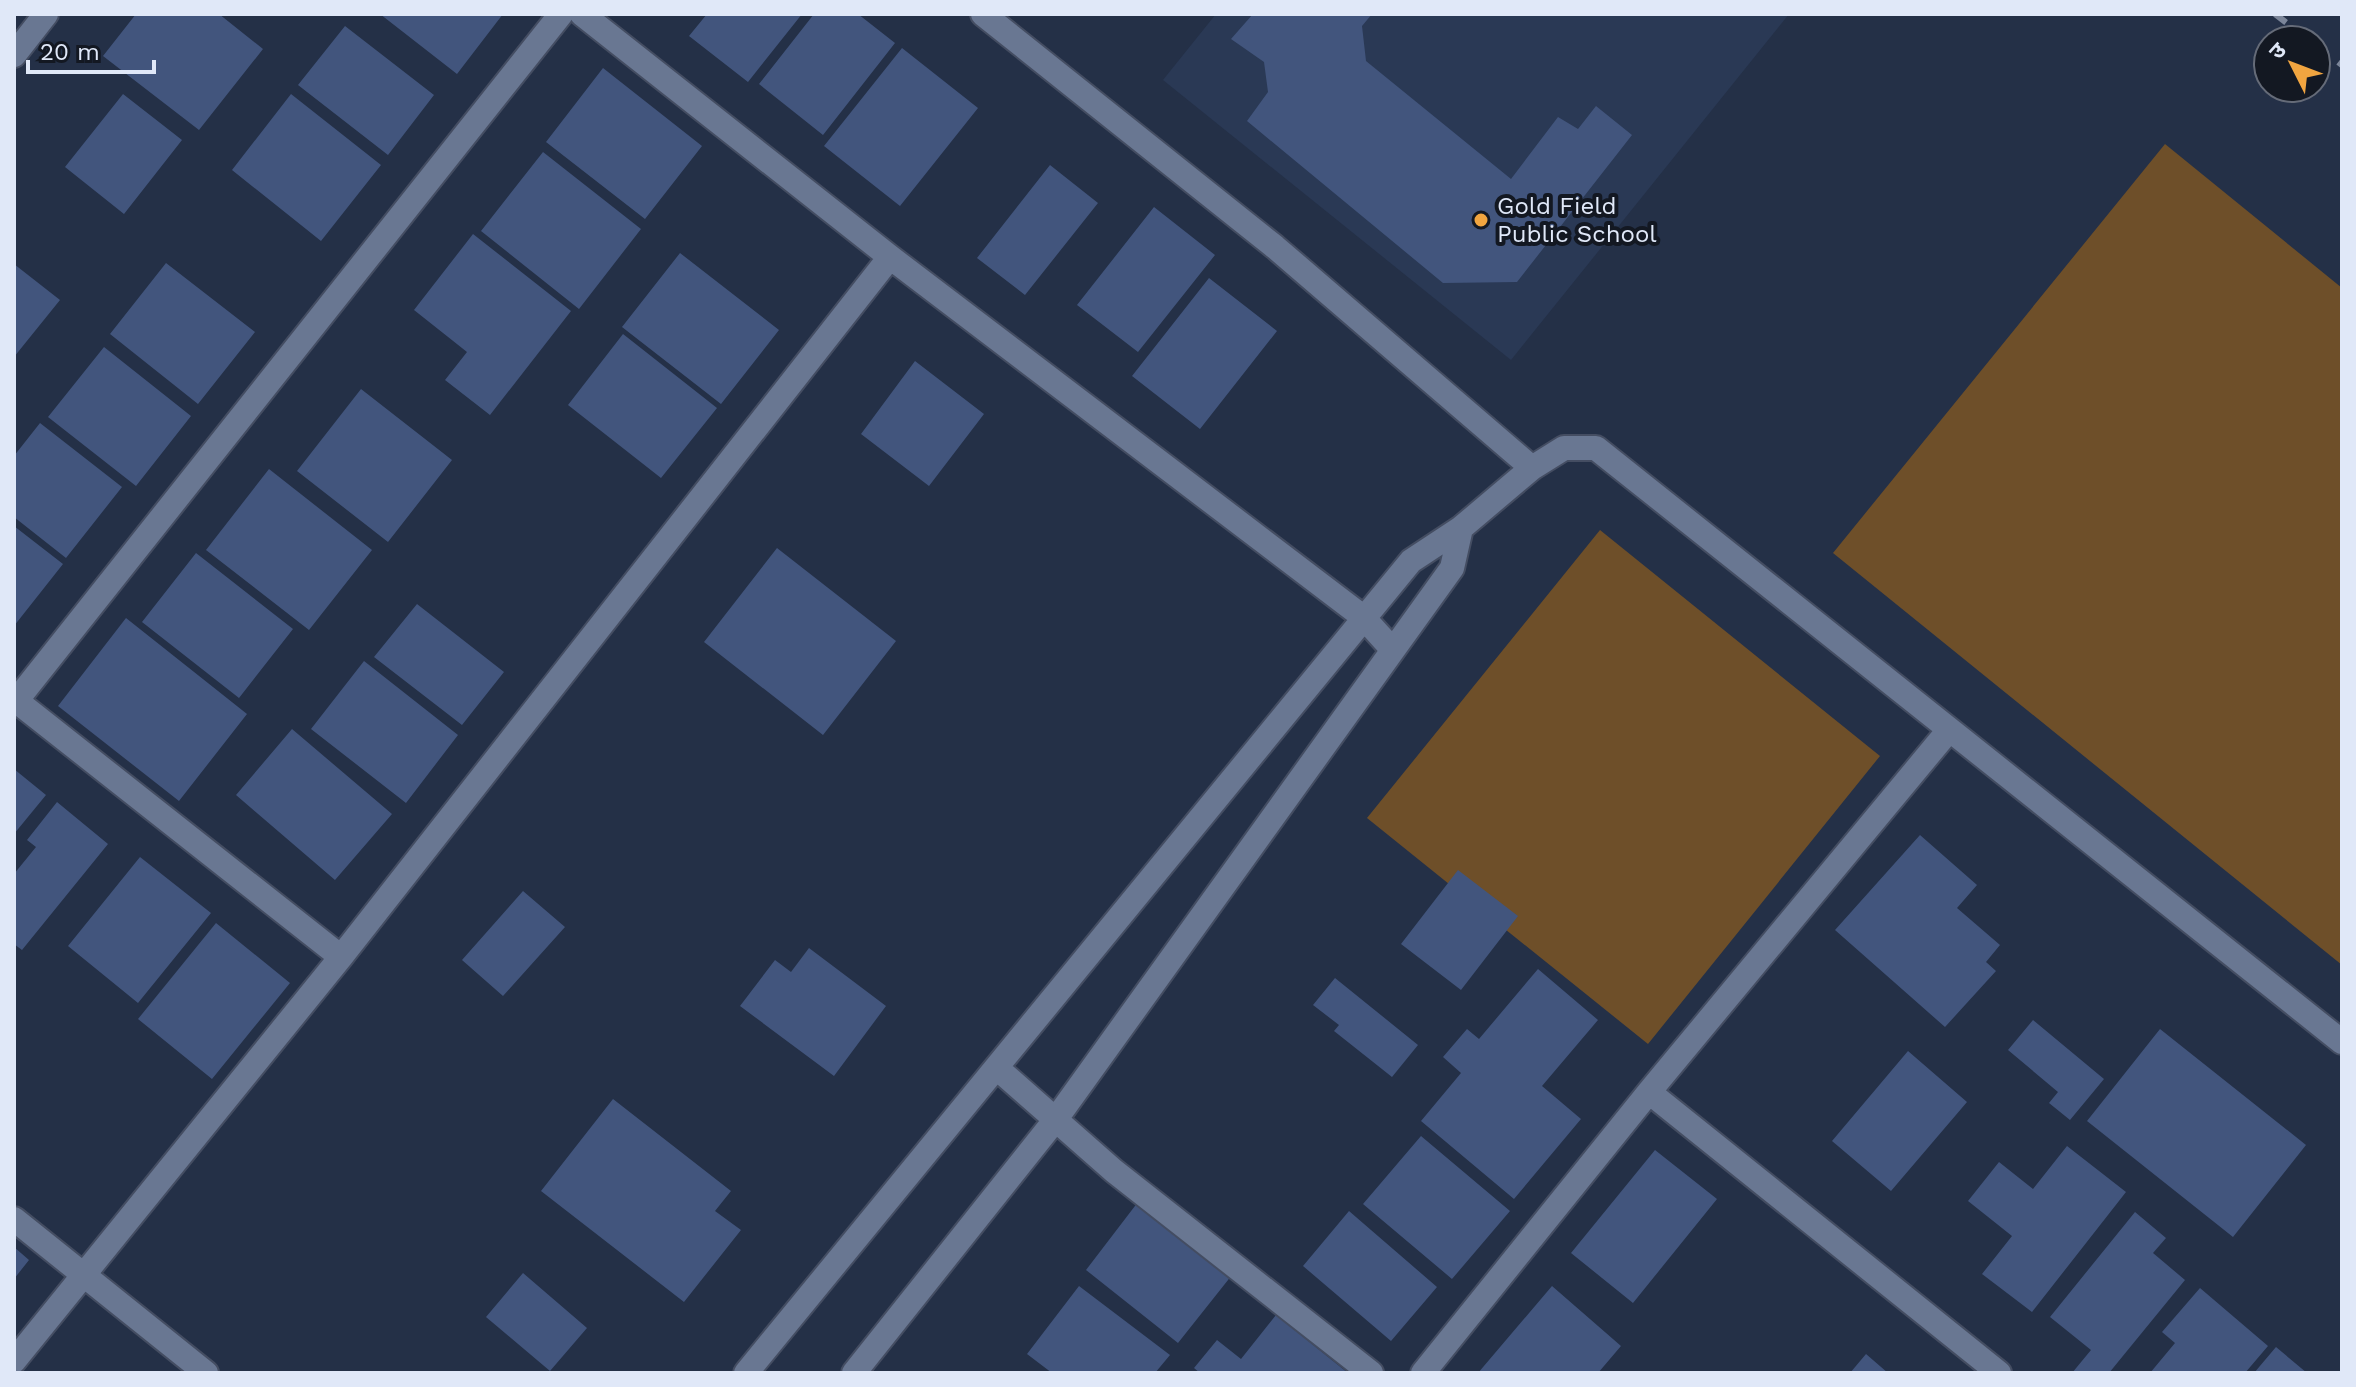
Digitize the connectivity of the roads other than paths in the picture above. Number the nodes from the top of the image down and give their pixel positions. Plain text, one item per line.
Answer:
1 (46, 14) edge
2 (561, 14) edge
3 (582, 14) edge
4 (983, 14) edge
5 (14, 55) edge
6 (890, 257) junction
7 (1532, 468) junction
8 (1461, 528) junction
9 (1363, 617) junction
10 (1392, 649) junction
11 (15, 700) edge
12 (1949, 730) junction
13 (341, 957) junction
14 (2342, 1042) edge
15 (998, 1069) junction
16 (1649, 1092) junction
17 (1056, 1119) junction
18 (14, 1219) edge
19 (83, 1275) junction
20 (14, 1361) edge
21 (206, 1373) edge
22 (746, 1373) edge
23 (854, 1373) edge
24 (1371, 1373) edge
25 (1423, 1373) edge
26 (1999, 1373) edge

1 - 5 street
2 - 11 street
3 - 6 street
4 - 7 street
6 - 9 street
6 - 13 street
7 - 8 street
7 - 12 street
8 - 9 street
8 - 10 street
9 - 10 street
9 - 15 street
10 - 17 street
11 - 13 street
12 - 14 street
12 - 16 street
13 - 19 street
15 - 17 street
15 - 22 street
16 - 25 street
16 - 26 street
17 - 23 street
17 - 24 street
18 - 19 street
19 - 20 street
19 - 21 street

